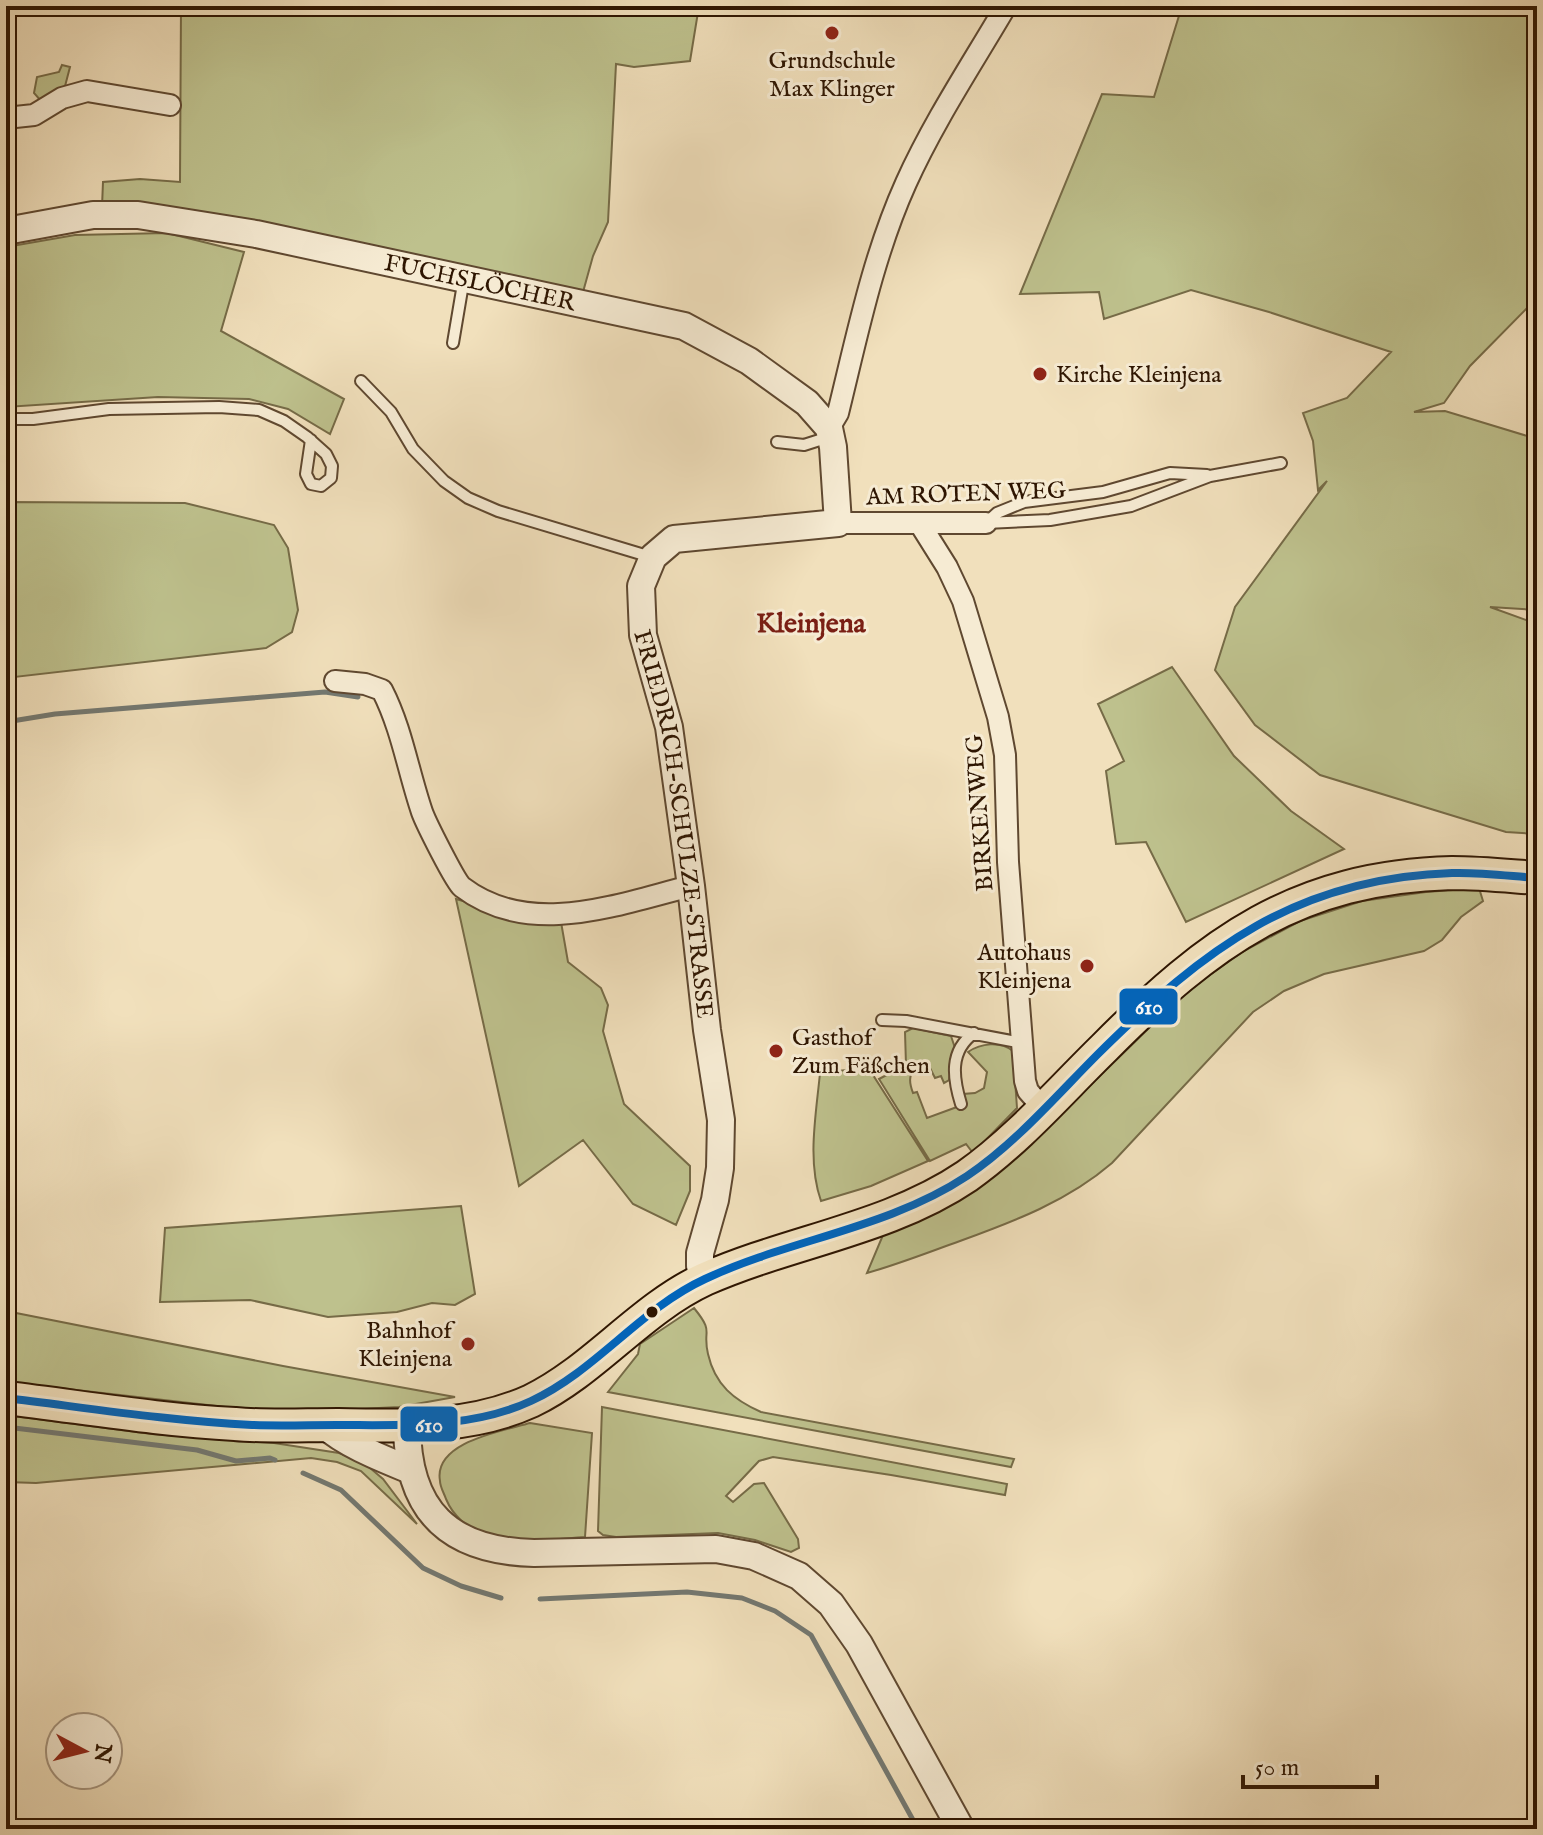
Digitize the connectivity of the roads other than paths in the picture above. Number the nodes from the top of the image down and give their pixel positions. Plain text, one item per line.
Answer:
1 (1006, 6) edge
2 (170, 105) dead end
3 (6, 118) edge
4 (6, 231) edge
5 (464, 278) junction
6 (453, 343) dead end
7 (361, 381) dead end
8 (6, 419) edge
9 (830, 432) junction
10 (311, 440) dead end
11 (777, 442) dead end
12 (1281, 463) dead end
13 (1210, 476) junction
14 (838, 523) junction
15 (986, 523) junction
16 (920, 524) junction
17 (653, 557) junction
18 (335, 681) dead end
19 (1537, 878) edge
20 (691, 886) junction
21 (882, 1020) dead end
22 (974, 1033) junction
23 (1022, 1043) junction
24 (961, 1104) dead end
25 (1043, 1108) junction
26 (704, 1280) junction
27 (6, 1398) edge
28 (324, 1425) junction
29 (407, 1425) junction
30 (410, 1470) junction
31 (961, 1829) edge

1 - 9 street
2 - 3 street
4 - 5 street, FUCHSLÖCHER
5 - 6 lane
5 - 9 street, FUCHSLÖCHER
7 - 17 lane
8 - 10 lane
9 - 11 lane
9 - 14 street
12 - 13 lane, AM ROTEN WEG
13 - 15 lane, AM ROTEN WEG
13 - 15 lane
14 - 16 street, AM ROTEN WEG
14 - 17 street
15 - 16 street, AM ROTEN WEG
16 - 23 street, BIRKENWEG
17 - 20 street, FRIEDRICH-SCHULZE-STRASSE
18 - 20 street
19 - 25 main road
20 - 26 street, FRIEDRICH-SCHULZE-STRASSE
21 - 22 lane
22 - 23 lane
22 - 24 lane
23 - 25 street, BIRKENWEG
25 - 26 main road
26 - 29 main road
27 - 28 main road
28 - 29 main road
28 - 30 street
29 - 30 street
30 - 31 street

